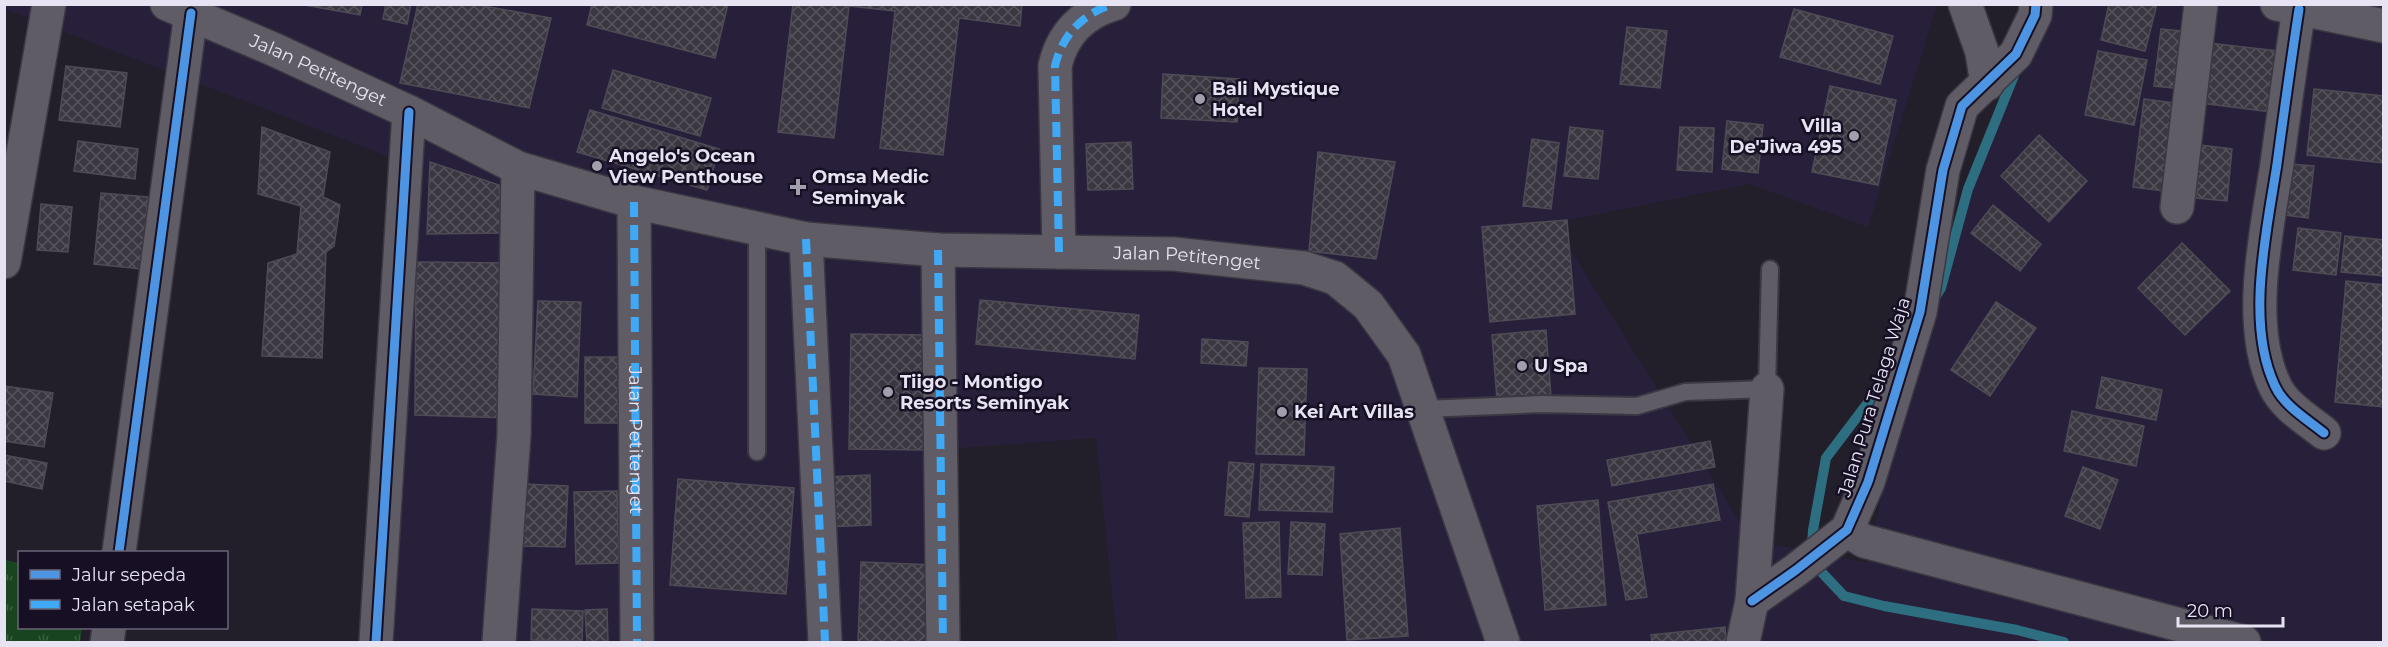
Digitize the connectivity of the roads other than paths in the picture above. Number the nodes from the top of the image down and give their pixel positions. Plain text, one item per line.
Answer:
1 (49, 4) edge
2 (1114, 4) edge
3 (1965, 4) edge
4 (2036, 4) edge
5 (2201, 4) edge
6 (2288, 7) edge
7 (179, 9) edge
8 (2384, 26) edge
9 (1987, 84) junction
10 (409, 112) junction
11 (518, 168) junction
12 (634, 202) junction
13 (2177, 207) dead end
14 (757, 228) junction
15 (806, 239) junction
16 (938, 250) junction
17 (1059, 252) junction
18 (4, 262) edge
19 (1770, 269) dead end
20 (1767, 390) junction
21 (1424, 409) junction
22 (2324, 433) dead end
23 (757, 452) dead end
24 (1841, 536) junction
25 (119, 551) edge
26 (1752, 601) junction
27 (376, 642) edge
28 (499, 642) edge
29 (637, 642) edge
30 (825, 642) edge
31 (943, 642) edge
32 (1503, 642) edge
33 (1743, 642) edge
34 (2244, 642) edge

1 - 18 street
2 - 17 street
3 - 9 street
4 - 9 street, Jalan Pura Telaga Waja
5 - 13 street
6 - 8 street
6 - 22 street
7 - 10 street, Jalan Petitenget
7 - 25 street
9 - 24 street, Jalan Pura Telaga Waja
10 - 11 street, Jalan Petitenget
10 - 27 street
11 - 12 street, Jalan Petitenget
11 - 28 street
12 - 14 street, Jalan Petitenget
12 - 29 street, Jalan Petitenget
14 - 15 street, Jalan Petitenget
14 - 23 lane
15 - 16 street, Jalan Petitenget
15 - 30 street
16 - 17 street, Jalan Petitenget
16 - 31 street
17 - 21 street, Jalan Petitenget
19 - 20 lane
20 - 21 lane
20 - 26 street
21 - 32 street, Jalan Petitenget
24 - 26 street, Jalan Pura Telaga Waja
24 - 34 street
26 - 33 street

